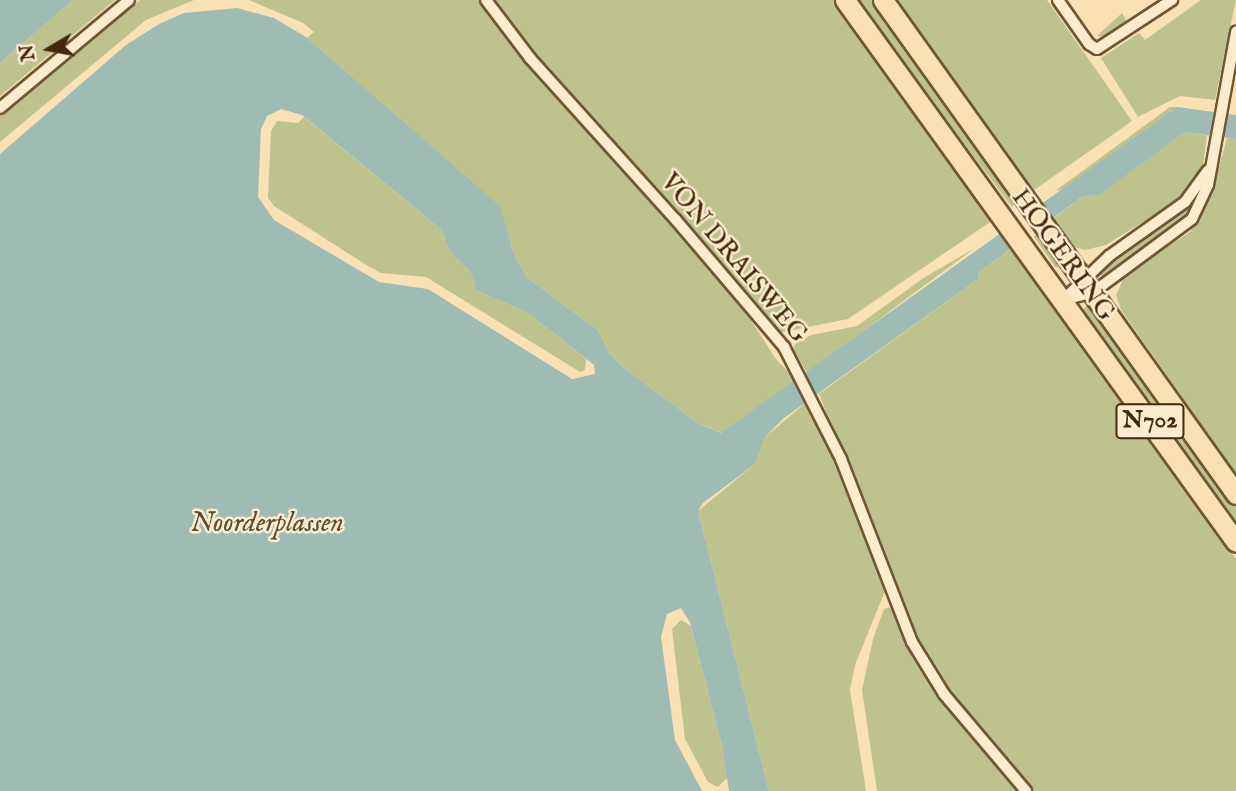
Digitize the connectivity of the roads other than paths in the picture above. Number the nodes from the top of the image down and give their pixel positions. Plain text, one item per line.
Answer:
1 (129, 0) edge
2 (486, 0) edge
3 (845, 0) edge
4 (883, 0) edge
5 (1058, 0) edge
6 (1172, 0) edge
7 (1236, 32) edge
8 (1234, 42) edge
9 (0, 108) edge
10 (1213, 162) junction
11 (1087, 286) junction
12 (1063, 300) junction
13 (1236, 494) edge
14 (1236, 542) edge
15 (1026, 791) edge

1 - 9 street
2 - 15 street, VON DRAISWEG
3 - 12 highway, HOGERING / N702
4 - 11 highway, HOGERING / N702
5 - 6 street
7 - 8 street
8 - 10 street
10 - 11 street
10 - 11 street
11 - 12 street
11 - 12 street
11 - 13 highway, HOGERING / N702
12 - 14 highway, HOGERING / N702

